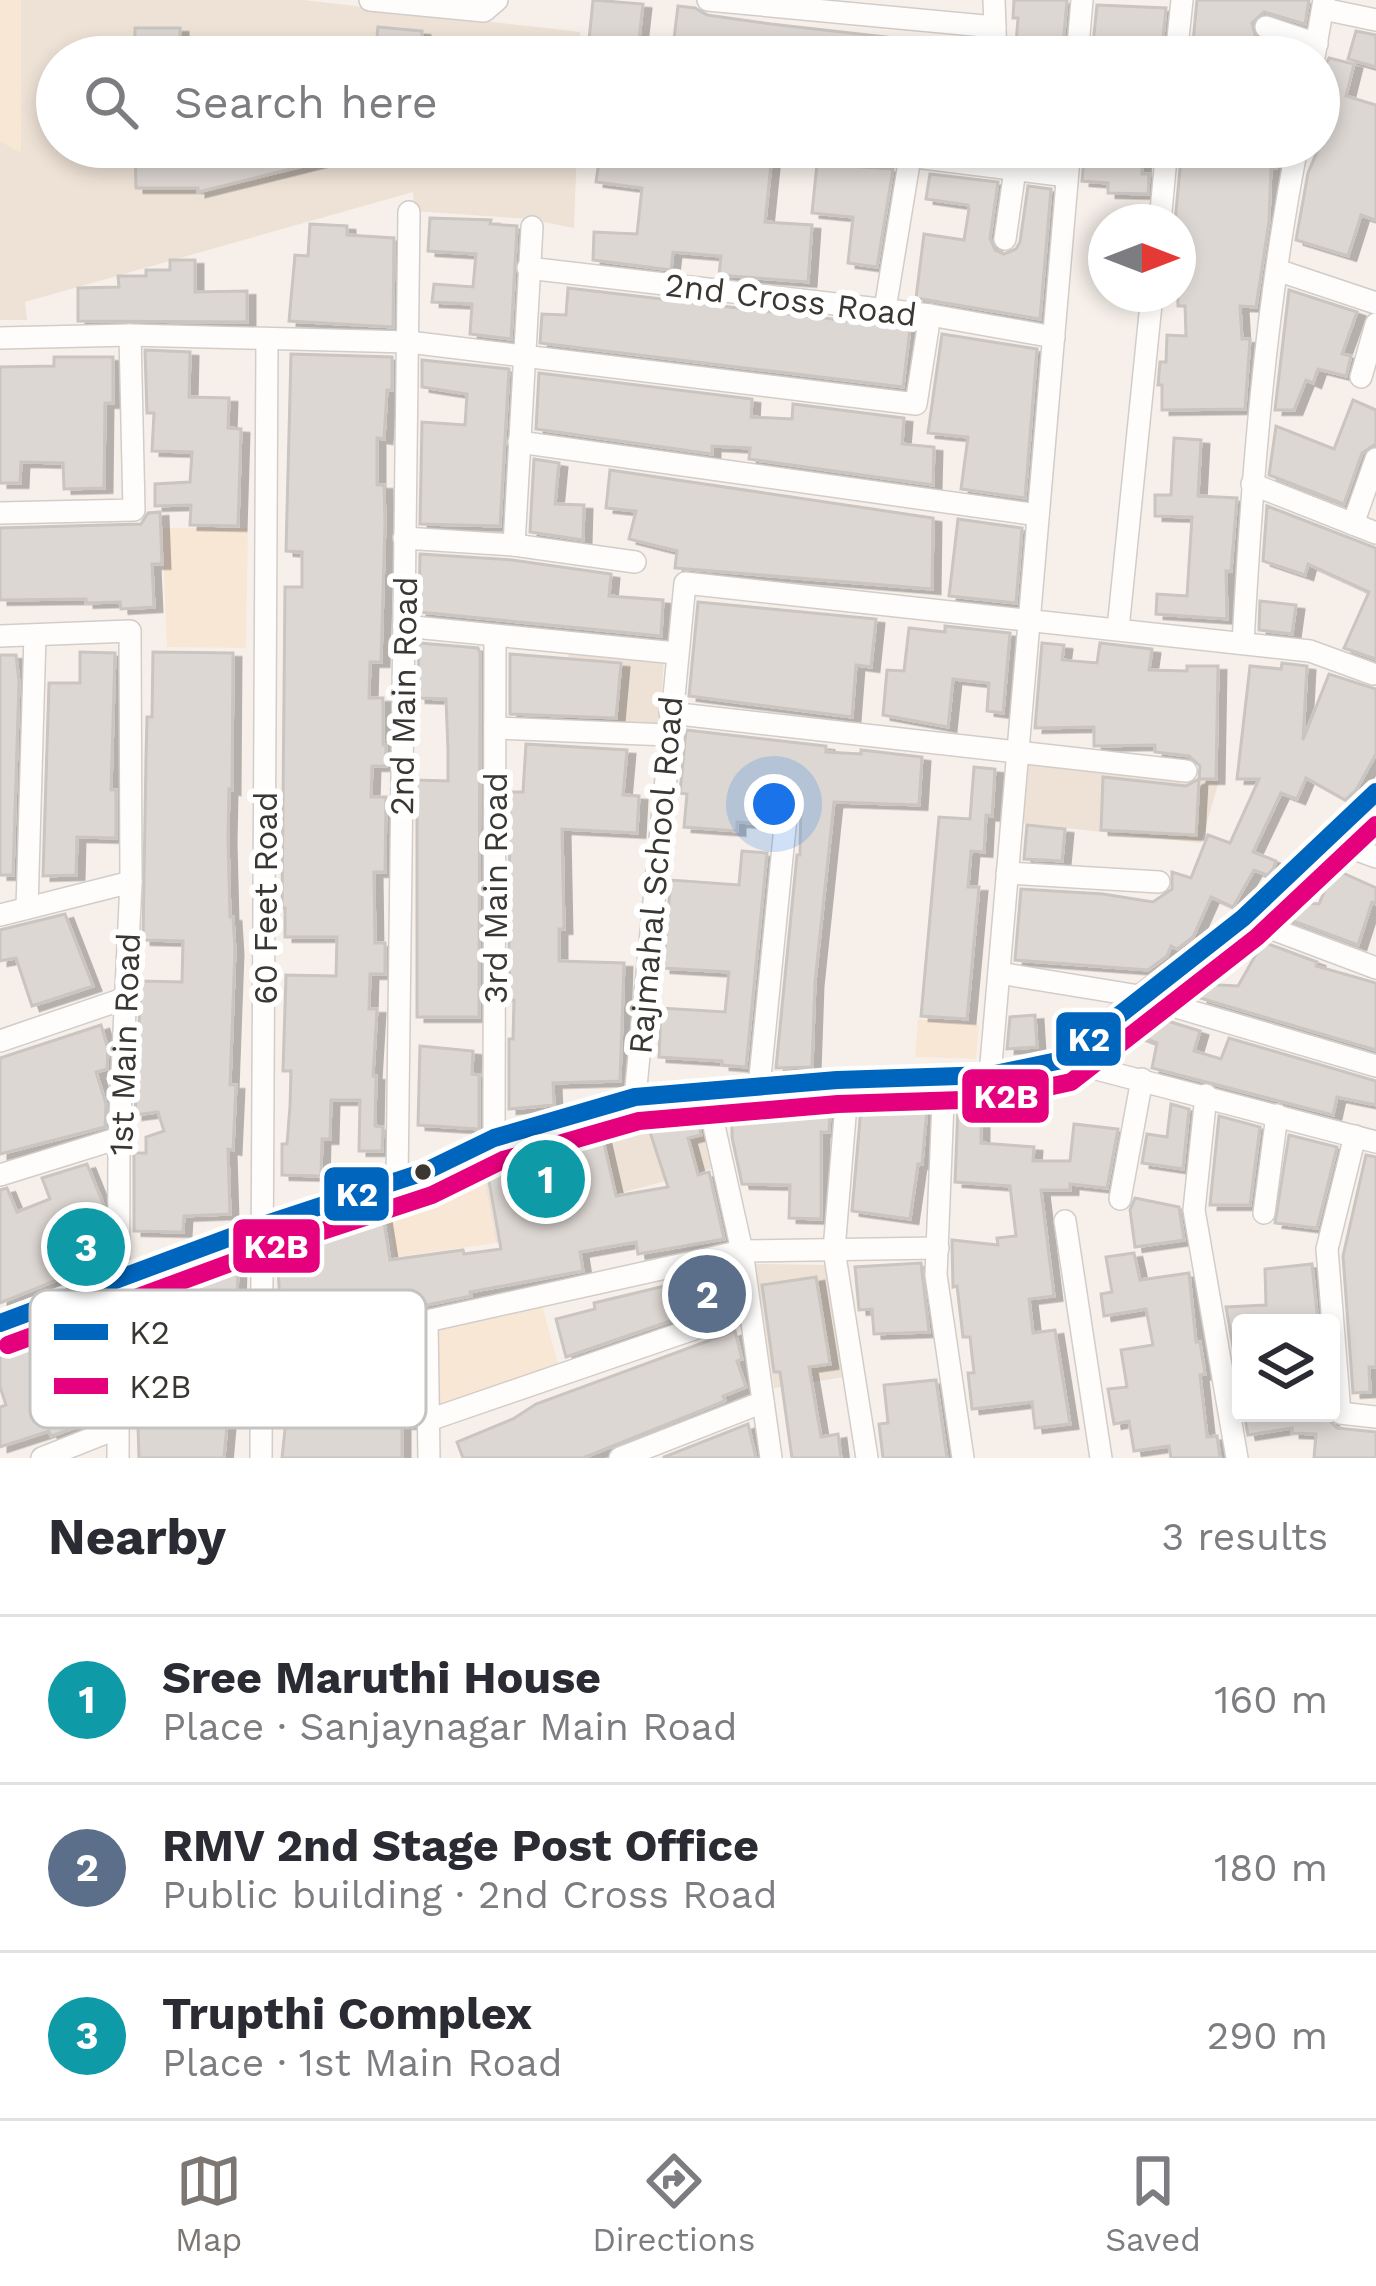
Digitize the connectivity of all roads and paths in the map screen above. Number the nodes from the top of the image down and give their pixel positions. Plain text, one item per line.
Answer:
1 (370, 0) edge
2 (497, 0) edge
3 (708, 0) edge
4 (994, 0) edge
5 (1082, 0) edge
6 (1182, 0) edge
7 (1324, 4) edge
8 (1376, 20) edge
9 (995, 27) junction
10 (1266, 27) dead end
11 (995, 36) edge
12 (1079, 36) edge
13 (1179, 36) edge
14 (1286, 36) edge
15 (1318, 36) edge
16 (908, 168) edge
17 (1004, 168) edge
18 (1031, 168) edge
19 (1068, 168) edge
20 (1165, 168) edge
21 (1294, 168) edge
22 (1067, 176) junction
23 (1162, 204) edge
24 (409, 212) dead end
25 (532, 227) dead end
26 (1005, 239) dead end
27 (528, 268) junction
28 (1277, 270) junction
29 (1376, 303) edge
30 (885, 309) junction
31 (1150, 312) edge
32 (930, 315) junction
33 (1376, 324) edge
34 (130, 334) junction
35 (1054, 337) junction
36 (0, 338) edge
37 (268, 339) junction
38 (409, 342) junction
39 (522, 358) junction
40 (1361, 377) dead end
41 (520, 442) junction
42 (1376, 459) edge
43 (1252, 484) junction
44 (0, 513) edge
45 (1038, 514) junction
46 (1353, 524) junction
47 (1376, 533) edge
48 (404, 538) junction
49 (514, 545) junction
50 (635, 562) dead end
51 (1029, 618) junction
52 (404, 626) junction
53 (1118, 629) junction
54 (35, 635) junction
55 (0, 636) edge
56 (495, 637) junction
57 (1243, 643) junction
58 (676, 653) junction
59 (1373, 674) edge
60 (669, 724) junction
61 (495, 728) junction
62 (1018, 753) junction
63 (1186, 771) dead end
64 (1376, 792) edge
65 (787, 807) dead end
66 (1328, 838) junction
67 (1376, 856) edge
68 (1007, 873) junction
69 (131, 882) junction
70 (1159, 882) dead end
71 (27, 908) junction
72 (0, 915) edge
73 (1244, 918) junction
74 (1376, 968) edge
75 (999, 973) junction
76 (1139, 996) junction
77 (124, 999) junction
78 (0, 1041) edge
79 (1062, 1060) junction
80 (1376, 1066) edge
81 (990, 1075) junction
82 (944, 1077) junction
83 (1142, 1079) junction
84 (848, 1080) junction
85 (759, 1087) junction
86 (706, 1090) junction
87 (1206, 1095) junction
88 (635, 1097) junction
89 (1277, 1115) junction
90 (119, 1138) junction
91 (494, 1138) junction
92 (1365, 1139) edge
93 (0, 1175) edge
94 (397, 1181) junction
95 (1120, 1199) dead end
96 (1264, 1213) dead end
97 (1065, 1221) dead end
98 (263, 1225) junction
99 (938, 1249) junction
100 (834, 1250) junction
101 (742, 1251) junction
102 (118, 1280) junction
103 (91, 1290) edge
104 (118, 1290) edge
105 (262, 1290) edge
106 (749, 1310) junction
107 (30, 1312) edge
108 (427, 1321) joint
109 (0, 1323) edge
110 (763, 1402) junction
111 (1376, 1417) edge
112 (429, 1420) junction
113 (118, 1428) joint
114 (261, 1428) edge
115 (42, 1458) edge
116 (118, 1458) edge
117 (261, 1458) edge
118 (429, 1458) edge
119 (620, 1458) edge
120 (772, 1458) edge
121 (867, 1458) edge
122 (963, 1458) edge
123 (1101, 1458) edge
124 (1237, 1458) edge

1 - 2 street
3 - 9 street
4 - 9 street
5 - 12 street
6 - 13 street
7 - 8 street
7 - 15 street
9 - 11 street
10 - 14 street
16 - 30 street
17 - 26 street
18 - 22 street
19 - 22 street
20 - 23 street
21 - 28 street
22 - 35 street
24 - 38 street, 2nd Main Road
25 - 27 street
27 - 30 street, 2nd Cross Road
27 - 39 street
28 - 29 street
28 - 43 street
30 - 32 street, 2nd Cross Road
31 - 53 street
32 - 35 street, 2nd Cross Road
32 - 39 street
33 - 40 street
34 - 36 street
34 - 37 street
34 - 44 street
35 - 45 street
37 - 38 street
37 - 98 street, 60 Feet Road
38 - 39 street
38 - 48 street, 2nd Main Road
39 - 41 street
41 - 45 street
41 - 49 street
42 - 46 street
43 - 46 street
43 - 57 street
45 - 51 street
46 - 47 street
48 - 49 street
48 - 52 street, 2nd Main Road
49 - 50 street
51 - 53 street
51 - 58 street, Rajmahal School Road
51 - 62 street
52 - 56 street
52 - 94 street, 2nd Main Road
53 - 57 street
54 - 55 street
54 - 69 street, 1st Main Road
54 - 71 street
56 - 58 street
56 - 61 street, 3rd Main Road
57 - 59 street
58 - 60 street, Rajmahal School Road
60 - 61 street
60 - 62 street
60 - 88 street, Rajmahal School Road
61 - 91 street, 3rd Main Road
62 - 63 street
62 - 68 street
64 - 66 street
65 - 85 street
66 - 67 street
66 - 73 street
68 - 70 street
68 - 75 street
69 - 71 street
69 - 77 street, 1st Main Road
71 - 72 street
73 - 74 street
73 - 76 street
75 - 76 street
75 - 81 street
76 - 79 street
76 - 80 street
77 - 78 street
77 - 90 street, 1st Main Road
79 - 81 street
79 - 83 street
81 - 82 street
82 - 84 street
82 - 99 street
83 - 87 street
83 - 95 street
84 - 85 street
84 - 100 street
85 - 86 street
86 - 88 street
86 - 101 street
87 - 89 street
87 - 124 street
88 - 91 street
89 - 92 street
89 - 96 street
90 - 93 street
90 - 102 street, 1st Main Road
91 - 94 street
92 - 111 street
94 - 98 street
97 - 123 street
98 - 102 street
98 - 105 street, 60 Feet Road
99 - 100 street
99 - 122 street
100 - 101 street
100 - 121 street
101 - 106 street
101 - 108 street
102 - 103 street
102 - 104 street, 1st Main Road
106 - 110 street
106 - 112 street
107 - 109 street
108 - 112 street
110 - 119 street
110 - 120 street
112 - 118 street
113 - 115 street
113 - 116 street, 1st Main Road
114 - 117 street, 60 Feet Road

